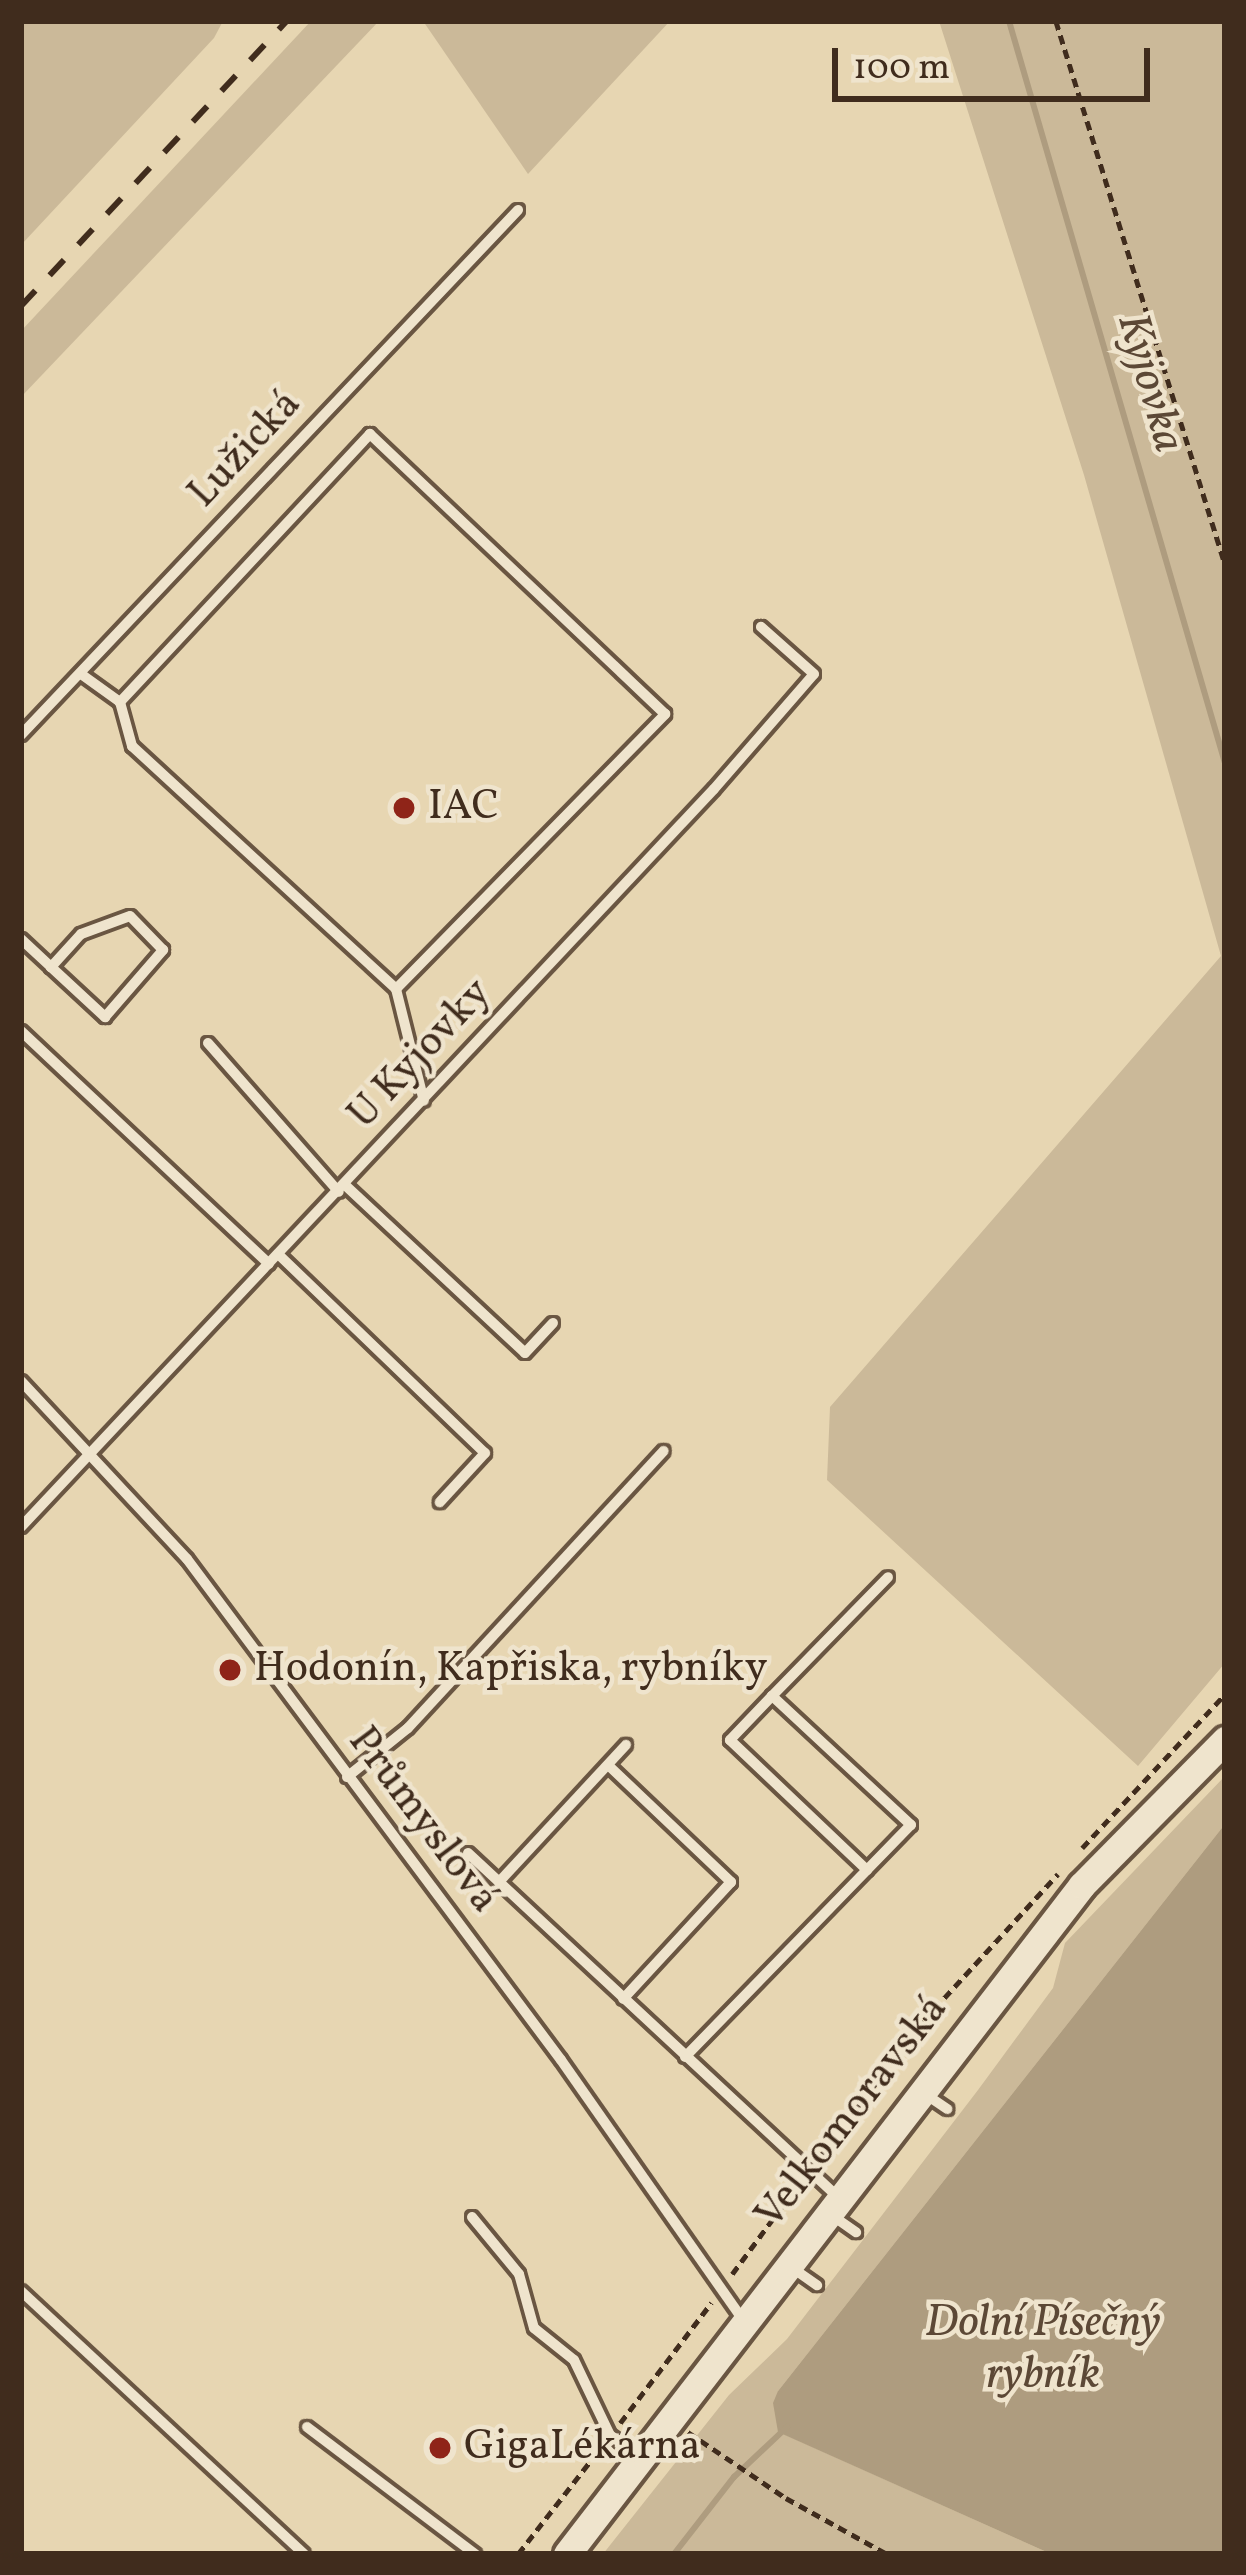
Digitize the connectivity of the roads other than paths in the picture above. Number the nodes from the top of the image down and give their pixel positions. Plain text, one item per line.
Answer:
1 (518, 210) dead end
2 (760, 627) dead end
3 (81, 674) junction
4 (120, 703) junction
5 (21, 736) edge
6 (21, 939) edge
7 (51, 967) junction
8 (396, 989) junction
9 (21, 1031) edge
10 (208, 1043) dead end
11 (424, 1101) junction
12 (342, 1188) junction
13 (274, 1259) junction
14 (553, 1324) dead end
15 (21, 1382) edge
16 (664, 1451) dead end
17 (86, 1453) junction
18 (440, 1502) dead end
19 (21, 1527) edge
20 (888, 1577) dead end
21 (772, 1696) junction
22 (1225, 1740) edge
23 (626, 1745) dead end
24 (608, 1765) junction
25 (347, 1777) junction
26 (468, 1853) dead end
27 (866, 1870) junction
28 (499, 1882) junction
29 (623, 1999) junction
30 (685, 2057) junction
31 (922, 2092) junction
32 (947, 2109) dead end
33 (834, 2206) junction
34 (472, 2217) dead end
35 (856, 2232) dead end
36 (788, 2265) junction
37 (817, 2284) dead end
38 (21, 2291) edge
39 (744, 2321) junction
40 (307, 2426) dead end
41 (640, 2457) junction
42 (304, 2554) edge
43 (475, 2554) edge
44 (567, 2554) edge

1 - 3 lane, Lužická
2 - 11 lane, U Kyjovky
3 - 4 lane
3 - 5 lane, Lužická
4 - 8 lane
4 - 8 lane
6 - 7 lane
7 - 7 lane
8 - 11 lane
9 - 13 lane
10 - 12 lane
11 - 12 lane, U Kyjovky
12 - 13 lane, U Kyjovky
12 - 14 lane
13 - 17 lane, U Kyjovky
13 - 18 lane
15 - 17 lane, Průmyslová
16 - 25 lane
17 - 19 lane, U Kyjovky
17 - 25 lane, Průmyslová
20 - 21 lane
21 - 27 lane
21 - 27 lane
22 - 31 street, Velkomoravská
23 - 24 lane
24 - 28 lane
24 - 29 lane
25 - 39 lane, Průmyslová
26 - 28 lane
27 - 30 lane
28 - 29 lane
29 - 30 lane
30 - 33 lane
31 - 32 lane
31 - 33 street, Velkomoravská
33 - 35 lane
33 - 36 street, Velkomoravská
34 - 41 lane
36 - 37 lane
36 - 39 street, Velkomoravská
38 - 42 lane
39 - 41 street, Velkomoravská
40 - 43 lane
41 - 44 street, Velkomoravská

